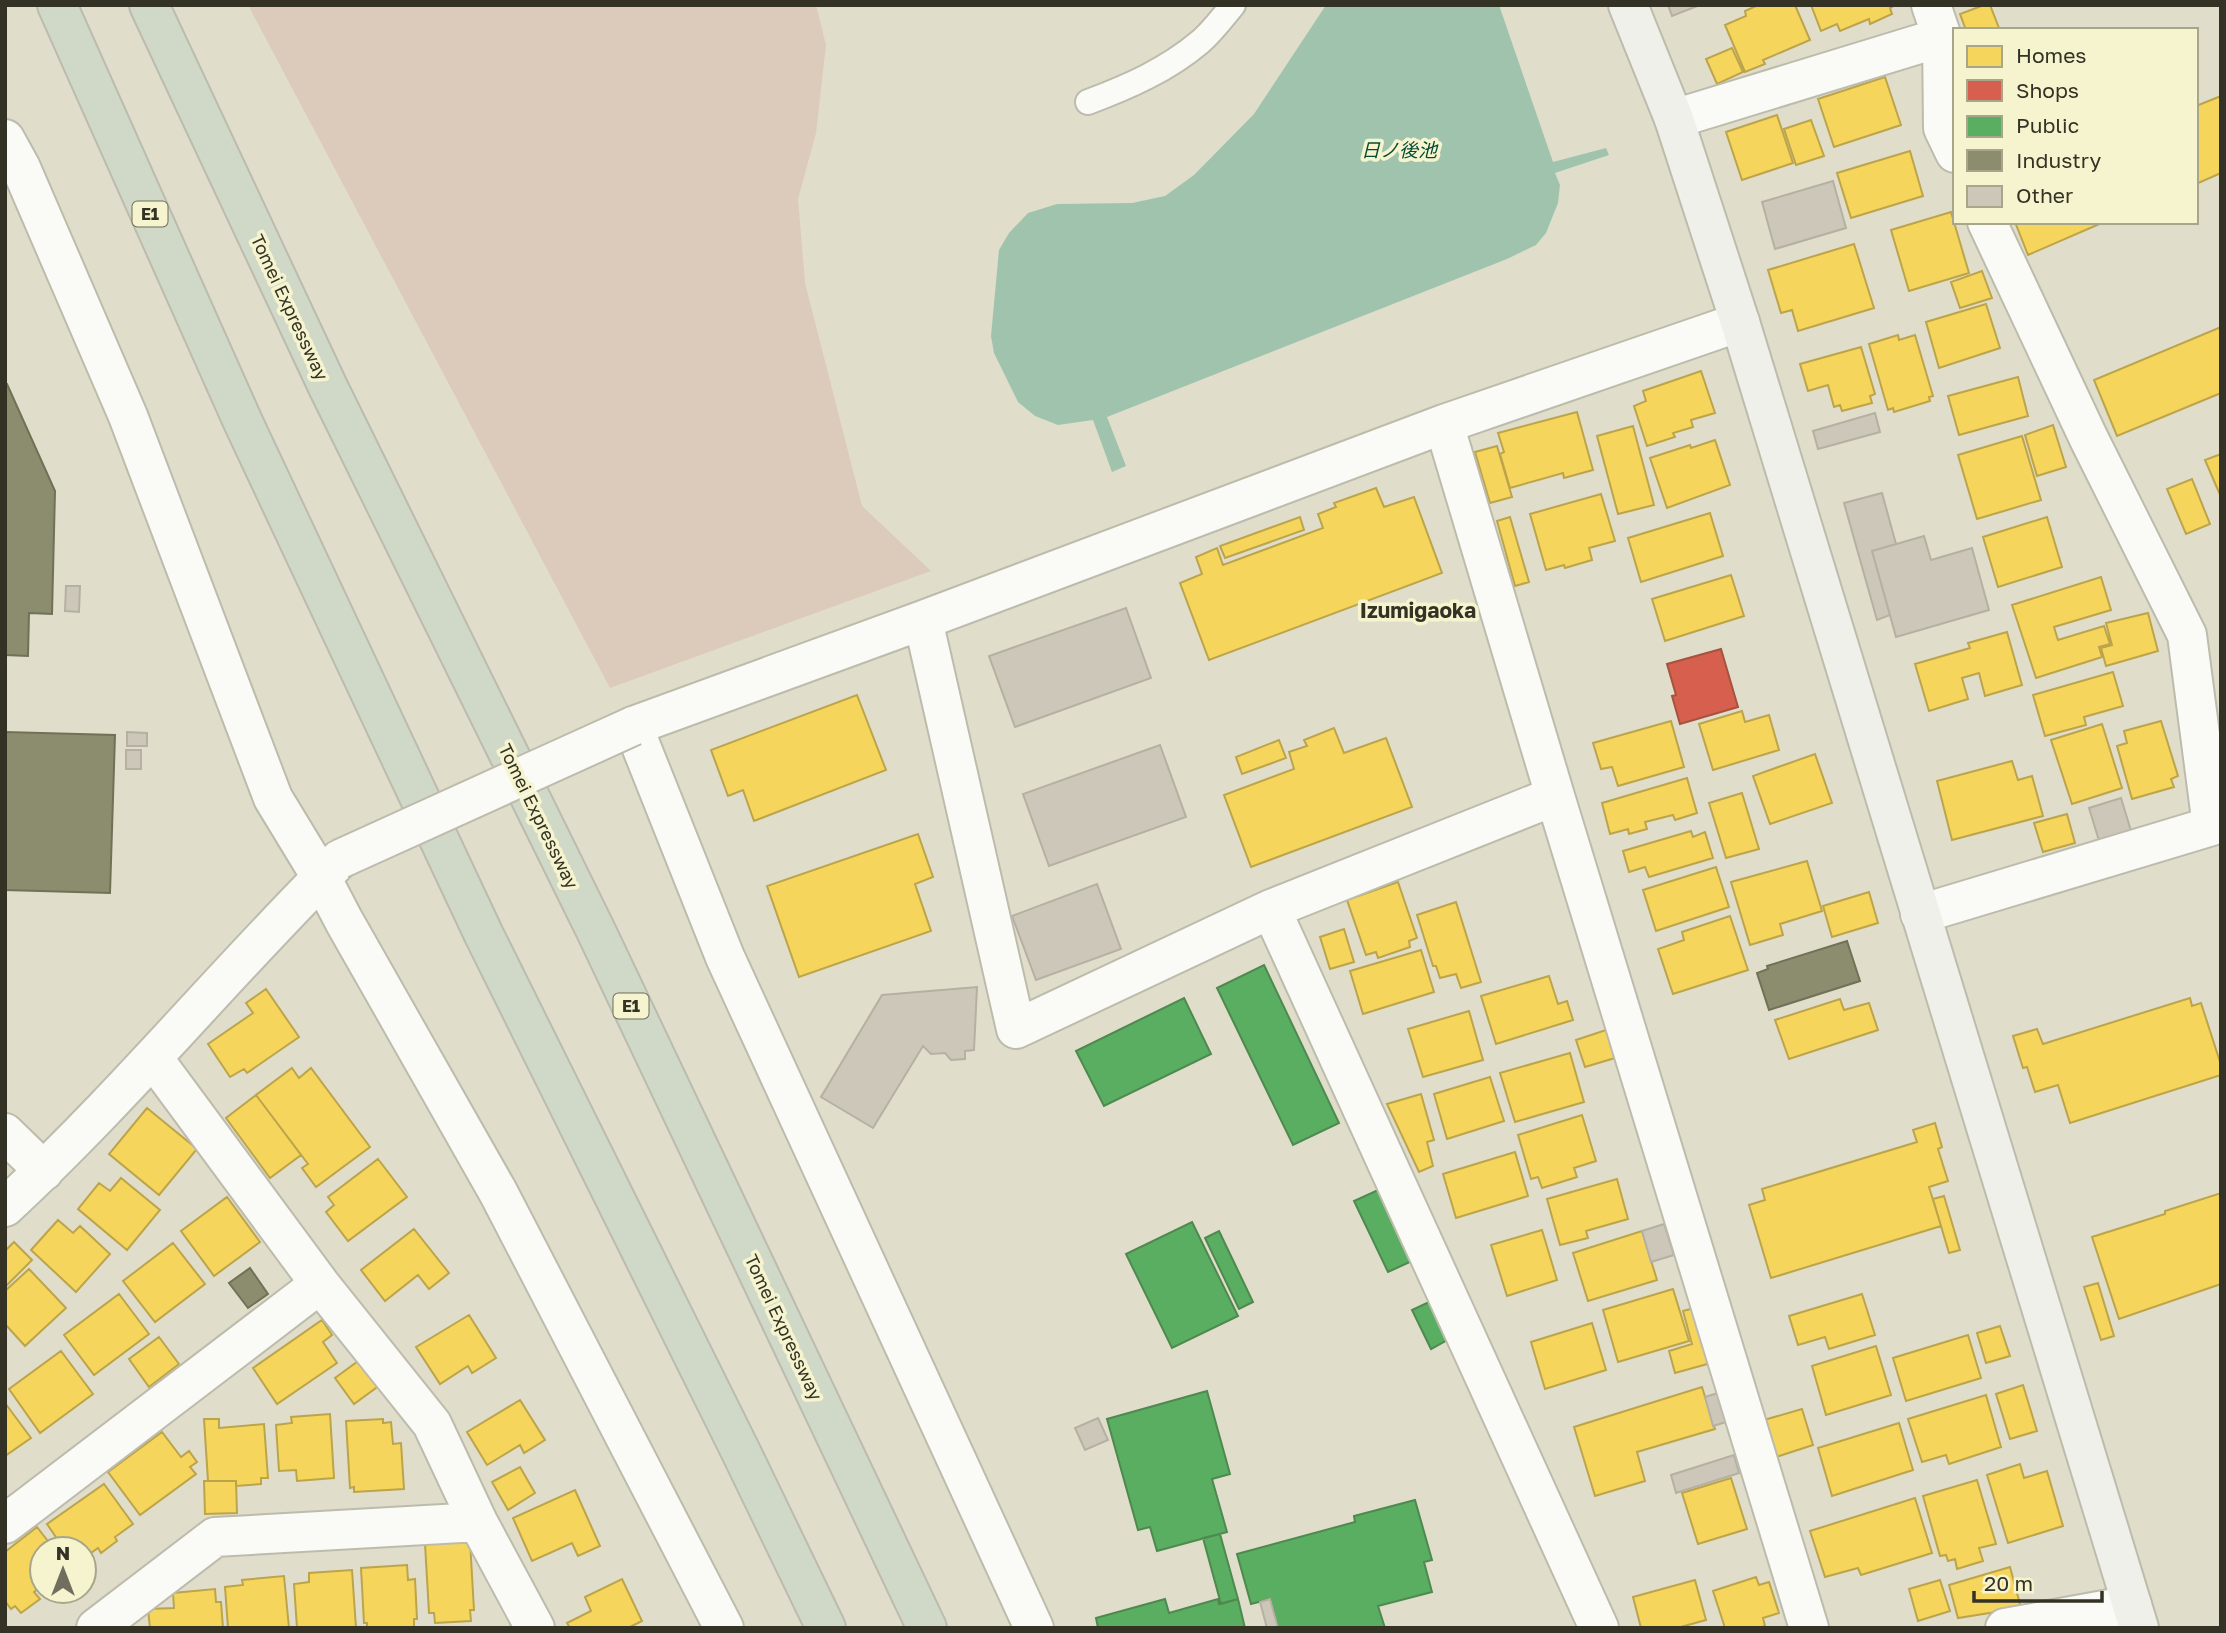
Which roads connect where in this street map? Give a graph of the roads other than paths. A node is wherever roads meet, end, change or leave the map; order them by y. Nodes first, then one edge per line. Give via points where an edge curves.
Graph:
1 (57, 5) edge
2 (149, 5) edge
3 (1233, 5) edge
4 (1628, 5) edge
5 (1937, 21) edge
6 (1088, 102) dead end
7 (1674, 119) junction
8 (5, 139) edge
9 (1953, 149) edge
10 (1988, 224) edge
11 (1740, 322) junction
12 (1444, 424) junction
13 (923, 620) junction
14 (633, 726) junction
15 (1555, 796) junction
16 (331, 868) junction
17 (1271, 909) junction
18 (1920, 914) junction
19 (153, 1058) junction
20 (5, 1133) edge
21 (44, 1171) junction
22 (5, 1207) edge
23 (320, 1284) junction
24 (478, 1522) junction
25 (5, 1524) edge
26 (2136, 1616) edge
27 (96, 1628) edge
28 (535, 1628) edge
29 (724, 1628) edge
30 (826, 1628) edge
31 (927, 1628) edge
32 (1034, 1628) edge
33 (1599, 1628) edge
34 (1809, 1628) edge
35 (2005, 1628) edge

1 - 30 highway, E1 via 243,422 484,935
2 - 31 highway, Tomei Expressway / E1 via 328,387 596,931
3 - 6 lane via 1202,41 1167,67
4 - 7 street
5 - 7 street
5 - 9 street via 1943,128
7 - 11 street
8 - 16 street via 128,416 273,798
10 - 18 street via 2187,635 2212,826
11 - 12 street
11 - 18 street
12 - 13 street
12 - 15 street
13 - 14 street
13 - 17 street via 1016,1029
14 - 16 street, bridge
14 - 32 street via 725,957
15 - 17 street
15 - 34 street
16 - 19 street
16 - 29 street via 351,933 498,1192
17 - 33 street
18 - 26 street
19 - 21 street
19 - 23 street
20 - 21 street
21 - 22 street
23 - 24 street via 432,1424
23 - 25 street
24 - 27 street via 215,1537
24 - 28 street
26 - 35 street

